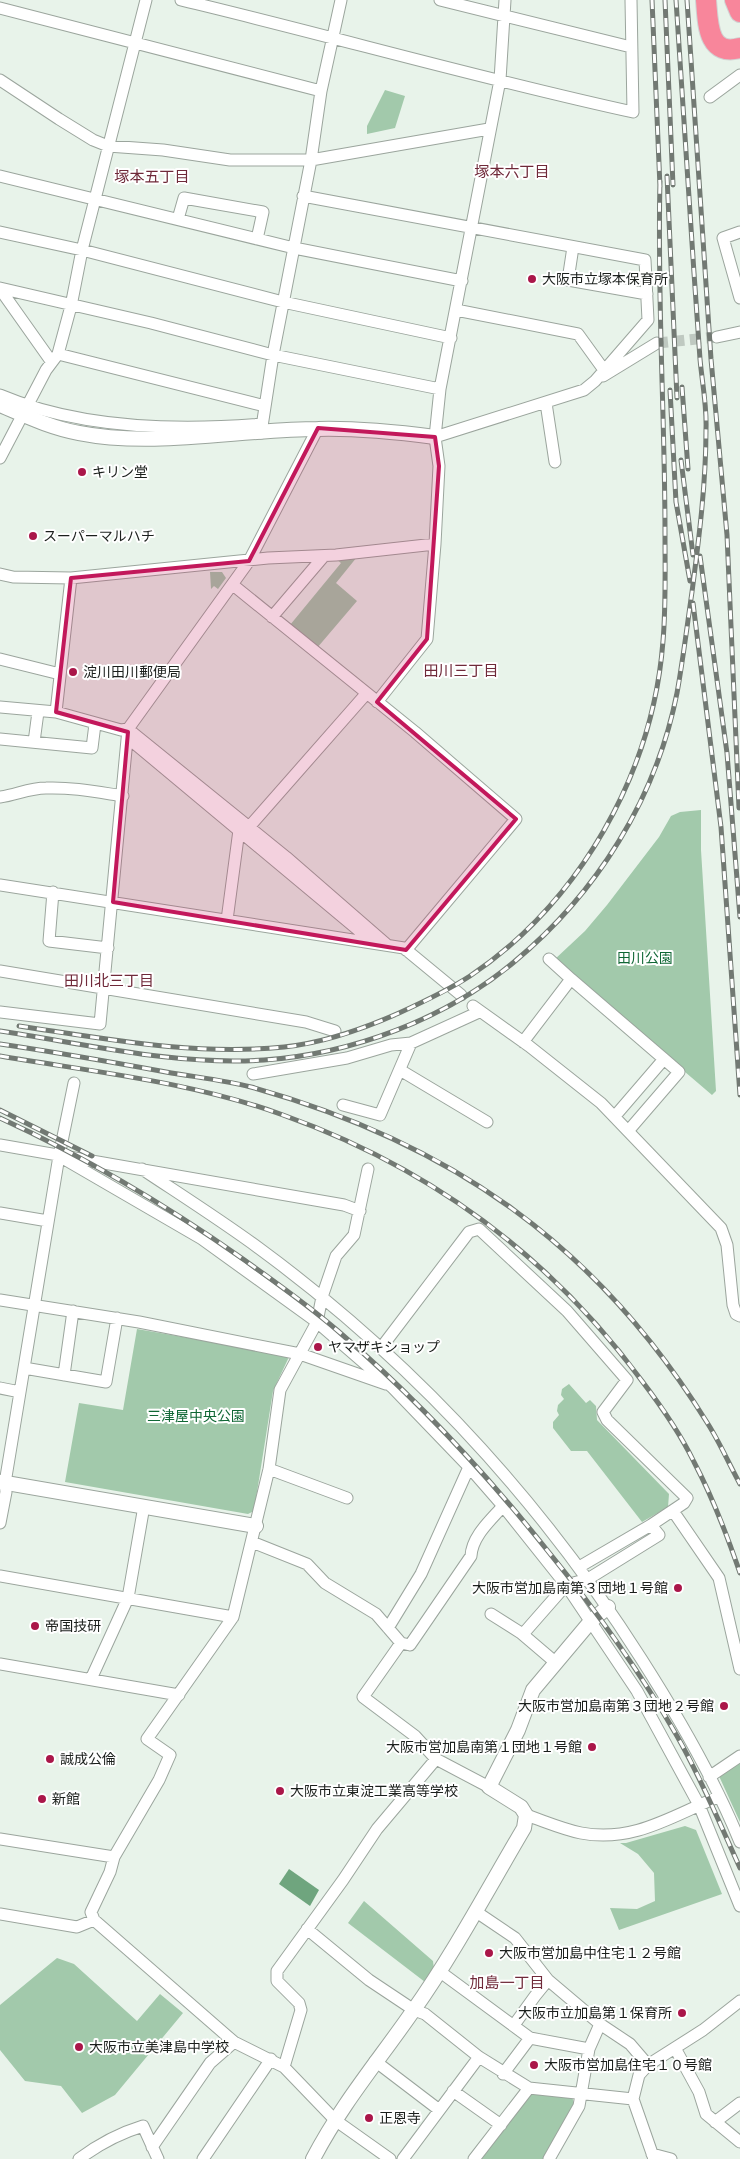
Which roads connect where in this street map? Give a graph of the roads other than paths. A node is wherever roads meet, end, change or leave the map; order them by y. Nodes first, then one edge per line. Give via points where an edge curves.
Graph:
1 (146, 0) edge
2 (180, 0) edge
3 (341, 0) edge
4 (440, 0) edge
5 (505, 0) edge
6 (631, 0) edge
7 (706, 0) edge
8 (735, 0) edge
9 (0, 8) edge
10 (740, 12) edge
11 (504, 16) junction
12 (333, 37) junction
13 (134, 44) junction
14 (632, 47) junction
15 (740, 48) edge
16 (740, 74) edge
17 (0, 80) edge
18 (500, 80) junction
19 (321, 91) junction
20 (710, 97) dead end
21 (490, 129) junction
22 (108, 146) junction
23 (311, 160) junction
24 (0, 176) edge
25 (303, 196) junction
26 (96, 199) junction
27 (178, 219) junction
28 (472, 228) junction
29 (0, 232) edge
30 (740, 232) edge
31 (257, 239) junction
32 (573, 247) junction
33 (294, 248) junction
34 (82, 250) junction
35 (737, 276) edge
36 (462, 281) junction
37 (0, 289) edge
38 (647, 294) junction
39 (740, 298) edge
40 (283, 302) junction
41 (71, 306) junction
42 (456, 310) junction
43 (740, 332) edge
44 (717, 337) tunnel mouth
45 (451, 338) junction
46 (657, 343) tunnel mouth
47 (273, 355) junction
48 (55, 358) junction
49 (604, 370) junction
50 (595, 381) junction
51 (440, 389) junction
52 (0, 395) edge
53 (546, 403) junction
54 (0, 405) edge
55 (265, 406) junction
56 (26, 411) junction
57 (262, 428) junction
58 (318, 428) junction
59 (435, 436) junction
60 (0, 458) edge
61 (555, 462) dead end
62 (436, 544) junction
63 (324, 556) junction
64 (248, 561) junction
65 (0, 574) edge
66 (71, 578) junction
67 (233, 585) junction
68 (272, 617) junction
69 (0, 659) edge
70 (60, 674) junction
71 (366, 694) junction
72 (377, 702) junction
73 (0, 707) edge
74 (38, 712) junction
75 (56, 712) junction
76 (95, 724) junction
77 (128, 733) junction
78 (0, 739) edge
79 (34, 742) junction
80 (123, 796) junction
81 (0, 797) edge
82 (244, 828) junction
83 (0, 884) edge
84 (53, 892) junction
85 (113, 902) junction
86 (227, 920) junction
87 (372, 942) junction
88 (388, 946) junction
89 (108, 948) junction
90 (406, 950) junction
91 (549, 959) dead end
92 (0, 971) edge
93 (571, 979) junction
94 (104, 988) junction
95 (461, 994) dead end
96 (0, 1012) edge
97 (334, 1030) dead end
98 (523, 1042) junction
99 (411, 1043) junction
100 (664, 1058) junction
101 (400, 1070) junction
102 (253, 1074) dead end
103 (74, 1083) dead end
104 (343, 1105) dead end
105 (615, 1116) junction
106 (487, 1122) dead end
107 (629, 1130) junction
108 (0, 1145) edge
109 (58, 1156) junction
110 (368, 1169) dead end
111 (142, 1170) junction
112 (360, 1211) junction
113 (0, 1213) edge
114 (48, 1221) junction
115 (322, 1298) junction
116 (0, 1300) edge
117 (35, 1305) junction
118 (73, 1311) junction
119 (740, 1316) edge
120 (116, 1318) junction
121 (317, 1322) junction
122 (381, 1348) junction
123 (300, 1354) junction
124 (24, 1368) junction
125 (64, 1375) junction
126 (392, 1387) junction
127 (0, 1388) edge
128 (20, 1392) junction
129 (470, 1467) junction
130 (269, 1469) junction
131 (2, 1482) edge
132 (347, 1498) dead end
133 (144, 1506) junction
134 (503, 1506) junction
135 (672, 1511) junction
136 (0, 1523) edge
137 (652, 1525) junction
138 (256, 1526) junction
139 (252, 1542) junction
140 (616, 1545) junction
141 (623, 1556) junction
142 (579, 1567) junction
143 (0, 1576) edge
144 (588, 1579) junction
145 (566, 1585) junction
146 (128, 1598) junction
147 (608, 1607) junction
148 (491, 1614) dead end
149 (233, 1617) junction
150 (591, 1621) junction
151 (388, 1628) junction
152 (522, 1634) junction
153 (401, 1643) junction
154 (555, 1662) junction
155 (0, 1664) edge
156 (740, 1669) edge
157 (92, 1679) junction
158 (179, 1695) junction
159 (740, 1756) edge
160 (436, 1759) junction
161 (709, 1776) junction
162 (489, 1788) junction
163 (718, 1797) junction
164 (699, 1805) junction
165 (526, 1815) junction
166 (0, 1838) edge
167 (740, 1842) edge
168 (114, 1857) junction
169 (740, 1906) edge
170 (475, 1911) junction
171 (0, 1914) edge
172 (94, 1920) junction
173 (307, 1930) junction
174 (439, 1971) junction
175 (548, 1980) junction
176 (740, 2001) edge
177 (414, 2010) junction
178 (600, 2024) junction
179 (514, 2025) junction
180 (530, 2038) junction
181 (234, 2042) junction
182 (675, 2048) junction
183 (590, 2049) junction
184 (479, 2057) junction
185 (271, 2059) junction
186 (375, 2061) junction
187 (648, 2065) junction
188 (284, 2066) junction
189 (503, 2074) junction
190 (529, 2088) junction
191 (453, 2091) junction
192 (582, 2093) junction
193 (633, 2099) junction
194 (740, 2103) edge
195 (438, 2109) junction
196 (334, 2120) junction
197 (715, 2122) junction
198 (501, 2125) junction
199 (740, 2142) edge
200 (152, 2147) junction
201 (653, 2156) edge
202 (79, 2159) edge
203 (158, 2159) edge
204 (203, 2159) edge
205 (313, 2159) edge
206 (390, 2159) edge
207 (403, 2159) edge
208 (474, 2159) edge
209 (549, 2159) edge
210 (671, 2159) edge

1 - 13 street
2 - 12 street
3 - 12 street
4 - 11 street
5 - 11 street
6 - 14 street
7 - 15 highway via 711,38 724,49
8 - 10 highway
9 - 13 street
11 - 14 street
11 - 18 street
12 - 18 street
12 - 19 street
13 - 19 street
13 - 22 street
14 - 18 street via 633,112
16 - 20 street
17 - 22 street via 93,140
18 - 21 street
19 - 23 street
21 - 23 street
21 - 28 street
22 - 23 street via 230,160
22 - 26 street
23 - 25 street
24 - 26 street
25 - 28 street
25 - 33 street
26 - 27 street
26 - 34 street
27 - 31 street
27 - 31 street via 184,198 264,212
28 - 32 street
28 - 36 street
29 - 34 street
30 - 35 street via 723,238
31 - 33 street
32 - 38 street via 645,260
32 - 38 street via 568,280
33 - 36 street
33 - 40 street
34 - 40 street
34 - 41 street
35 - 39 street
36 - 42 street
37 - 41 street
37 - 48 street
38 - 49 street via 648,320
40 - 45 street
40 - 47 street
41 - 47 street
41 - 48 street
42 - 45 street
42 - 49 street via 578,334
43 - 44 street
45 - 51 street
46 - 50 street
47 - 51 street
47 - 55 street
48 - 55 street
48 - 56 street
49 - 50 street
50 - 53 street via 584,390
51 - 59 street
52 - 56 street
53 - 59 street
53 - 61 street
54 - 56 street
55 - 57 street
56 - 57 street via 50,426 95,436 136,438
56 - 60 street
57 - 58 street
58 - 59 street
58 - 64 street
59 - 62 street via 439,466
62 - 63 street
62 - 72 street via 427,639
63 - 64 street
63 - 68 street
64 - 66 street
64 - 67 street
65 - 66 street
66 - 70 street
67 - 68 street
67 - 77 street
68 - 71 street
69 - 70 street
70 - 75 street
71 - 72 street
71 - 82 street
72 - 90 street via 516,819
73 - 74 street
74 - 75 street
74 - 79 street
75 - 76 street
76 - 77 street
76 - 79 street via 92,748
77 - 80 street
77 - 82 street via 158,765
78 - 79 street
80 - 81 street via 45,788
80 - 85 street
82 - 86 street
82 - 87 street
82 - 88 street
83 - 84 street
84 - 85 street
84 - 89 street via 49,940
85 - 86 street
85 - 89 street
86 - 87 street
87 - 88 street
88 - 90 street
89 - 94 street
90 - 95 street
91 - 93 street
92 - 94 street
93 - 98 street
93 - 100 street
94 - 96 street via 100,1024
94 - 97 street via 306,1022
98 - 99 street via 476,1009
98 - 105 street
99 - 101 street
99 - 102 street
100 - 105 street
100 - 107 street via 679,1072
101 - 104 street via 380,1114
101 - 106 street
103 - 109 street
105 - 107 street
107 - 119 street via 721,1228 733,1305
108 - 109 street
109 - 111 street
109 - 114 street
109 - 121 street via 202,1240
110 - 112 street
111 - 112 street via 344,1205
111 - 115 street via 259,1248
112 - 115 street via 354,1235 336,1256
113 - 114 street
114 - 117 street
115 - 121 street
115 - 122 street
116 - 117 street
117 - 118 street
117 - 124 street
118 - 120 street
118 - 125 street
120 - 123 street
120 - 125 street via 106,1382
121 - 123 street
121 - 126 street
122 - 135 street via 469,1232 479,1229 567,1311 627,1380 603,1412 607,1420 687,1498
122 - 142 street via 480,1447
123 - 126 street
123 - 130 street via 280,1390
124 - 125 street
124 - 128 street
126 - 129 street
127 - 128 street
128 - 131 street
129 - 134 street
129 - 151 street via 421,1574
130 - 132 street
130 - 138 street
131 - 133 street
131 - 136 street via 6,1492
133 - 138 street
133 - 146 street
134 - 145 street
134 - 153 street via 475,1540 471,1556 410,1645
135 - 137 street
135 - 156 street via 720,1578
137 - 140 street
137 - 141 street via 658,1535
138 - 139 street
139 - 149 street
139 - 151 street via 306,1564 325,1583 376,1614
140 - 141 street
140 - 142 street
141 - 144 street
142 - 144 street
143 - 146 street
144 - 145 street
144 - 147 street
145 - 150 street
145 - 152 street
146 - 149 street
146 - 157 street
147 - 150 street
147 - 161 street via 679,1719
148 - 152 street
149 - 158 street
150 - 154 street
150 - 164 street via 637,1691
151 - 153 street
152 - 154 street
153 - 160 street via 363,1697 415,1736
154 - 162 street via 533,1690 518,1730
155 - 157 street
157 - 158 street
158 - 168 street via 147,1739 170,1755
159 - 161 street
160 - 162 street
160 - 173 street via 377,1829
161 - 163 street
162 - 165 street via 521,1807
163 - 164 street
163 - 167 street
164 - 165 street via 655,1826 618,1835 581,1833
164 - 169 street
165 - 170 street via 524,1828
166 - 168 street
168 - 172 street via 91,1912
170 - 174 street
170 - 175 street via 515,1938
171 - 172 street via 77,1927
172 - 181 street
173 - 177 street via 368,1980
173 - 188 street via 277,1971 277,1981 299,2003 301,2010
174 - 177 street
174 - 179 street
175 - 178 street
175 - 179 street
176 - 182 street
177 - 184 street via 425,2014
177 - 186 street
178 - 183 street
178 - 187 street via 630,2044
179 - 180 street
180 - 183 street
180 - 189 street
181 - 185 street
181 - 200 street via 210,2063
182 - 187 street
182 - 197 street via 699,2092 706,2114
183 - 192 street
184 - 189 street
184 - 191 street
185 - 188 street
185 - 204 street
186 - 195 street
186 - 196 street
187 - 193 street via 639,2075
188 - 196 street
189 - 190 street
190 - 192 street
190 - 198 street
191 - 195 street
191 - 198 street
192 - 193 street
192 - 209 street via 572,2120
193 - 201 street
194 - 197 street
195 - 207 street
196 - 205 street
196 - 206 street
197 - 199 street
198 - 208 street
200 - 202 street via 143,2126 123,2132
200 - 203 street
201 - 210 street

